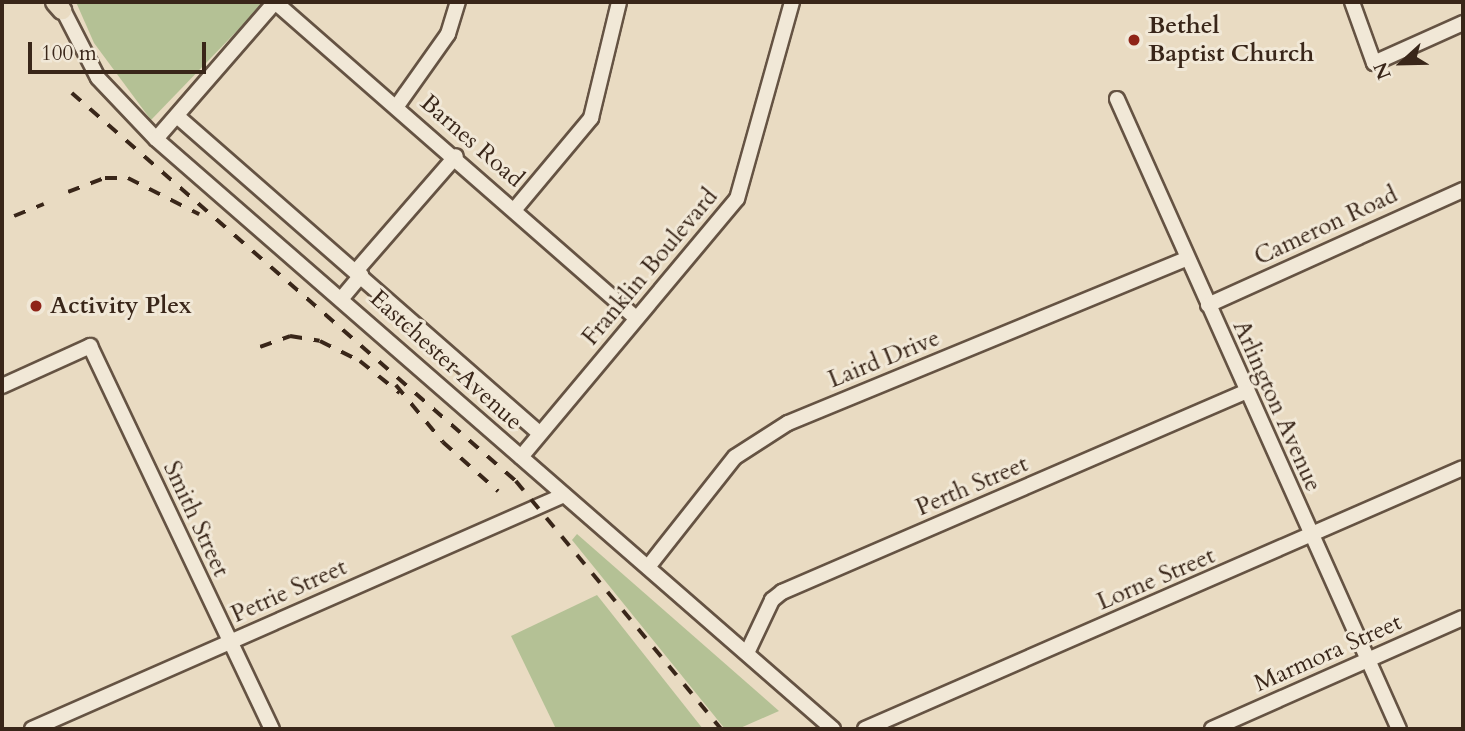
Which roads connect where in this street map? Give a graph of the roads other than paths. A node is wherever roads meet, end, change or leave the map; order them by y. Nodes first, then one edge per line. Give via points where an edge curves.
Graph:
1 (275, 2) edge
2 (458, 2) edge
3 (619, 2) edge
4 (792, 2) edge
5 (1352, 2) edge
6 (59, 4) edge
7 (1463, 23) edge
8 (1117, 99) dead end
9 (397, 106) junction
10 (177, 116) junction
11 (156, 139) junction
12 (456, 156) junction
13 (1463, 190) edge
14 (515, 209) junction
15 (1186, 259) junction
16 (358, 273) junction
17 (342, 298) junction
18 (1208, 305) junction
19 (636, 318) junction
20 (2, 386) edge
21 (1245, 392) junction
22 (539, 433) junction
23 (521, 457) junction
24 (1463, 468) edge
25 (564, 495) junction
26 (1311, 538) junction
27 (648, 567) junction
28 (1463, 618) edge
29 (229, 643) junction
30 (747, 653) junction
31 (1368, 660) junction
32 (32, 729) edge
33 (272, 729) edge
34 (833, 729) edge
35 (865, 729) edge
36 (1212, 729) edge
37 (1399, 729) edge

1 - 9 street, Barnes Road
1 - 10 street
2 - 9 street via 449,34
3 - 14 street via 592,118
4 - 19 street, Franklin Boulevard via 737,199
5 - 7 street via 1374,63
6 - 11 street, Eastchester Avenue via 98,78
8 - 15 street, Arlington Avenue
9 - 12 street, Barnes Road
10 - 11 street
10 - 16 street, Eastchester Avenue
11 - 17 street, Eastchester Avenue
12 - 14 street, Barnes Road
12 - 16 street
13 - 18 street, Cameron Road
14 - 19 street, Barnes Road
15 - 18 street, Arlington Avenue
15 - 27 street, Laird Drive via 788,423 735,457
16 - 17 street
16 - 22 street, Eastchester Avenue
17 - 23 street, Eastchester Avenue
18 - 21 street, Arlington Avenue
19 - 22 street, Franklin Boulevard
20 - 29 street, Smith Street via 90,346
21 - 26 street, Arlington Avenue
21 - 30 street, Perth Street via 782,592 772,600
22 - 23 street, Franklin Boulevard
23 - 25 street, Eastchester Avenue
24 - 26 street, Lorne Street
25 - 27 street, Eastchester Avenue
25 - 29 street, Petrie Street
26 - 31 street, Arlington Avenue
26 - 35 street, Lorne Street
27 - 30 street, Eastchester Avenue
28 - 31 street, Marmora Street
29 - 32 street, Petrie Street
29 - 33 street, Smith Street
30 - 34 street, Eastchester Avenue
31 - 36 street, Marmora Street
31 - 37 street, Arlington Avenue

